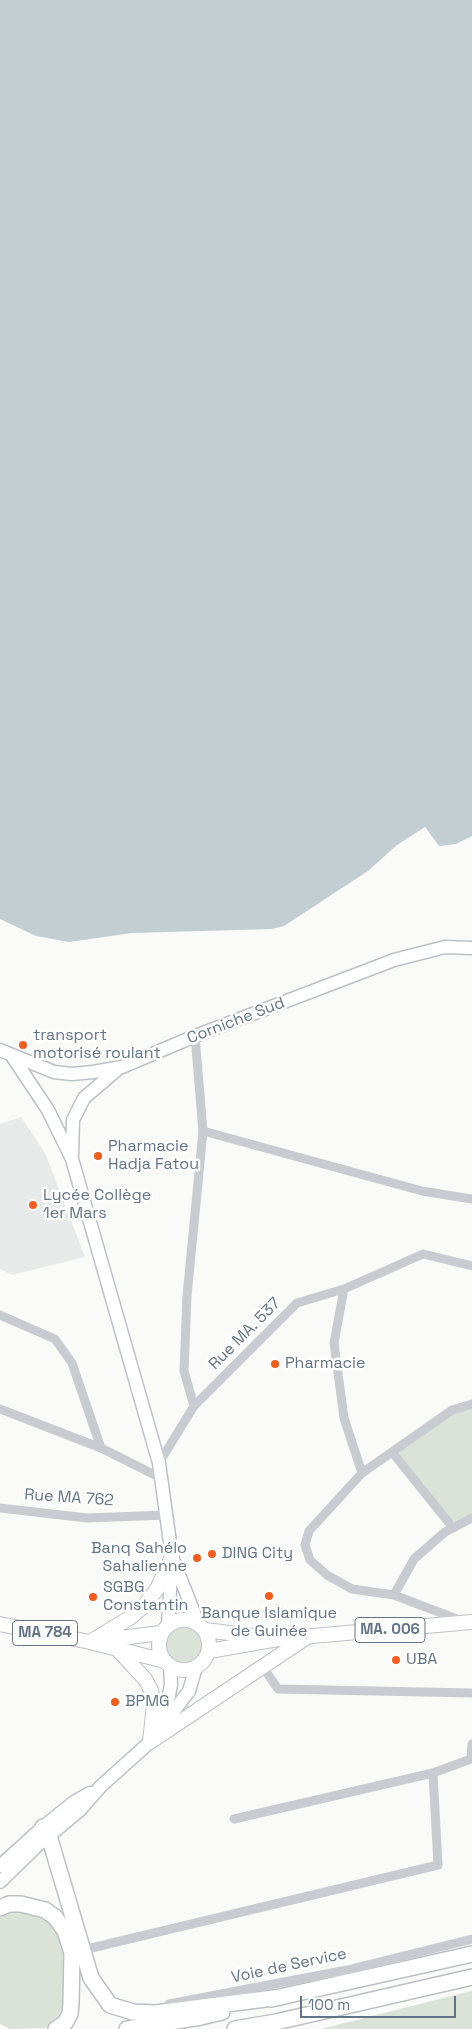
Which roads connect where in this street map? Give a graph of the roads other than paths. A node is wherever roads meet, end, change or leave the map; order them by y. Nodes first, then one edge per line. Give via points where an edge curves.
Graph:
1 (472, 948) edge
2 (195, 1036) junction
3 (0, 1050) edge
4 (12, 1056) junction
5 (122, 1066) junction
6 (203, 1131) junction
7 (72, 1159) junction
8 (472, 1200) edge
9 (472, 1266) edge
10 (344, 1289) junction
11 (0, 1316) edge
12 (472, 1404) edge
13 (194, 1406) junction
14 (0, 1409) edge
15 (101, 1448) junction
16 (392, 1452) junction
17 (158, 1463) junction
18 (362, 1473) junction
19 (161, 1478) junction
20 (0, 1508) edge
21 (167, 1515) junction
22 (472, 1518) edge
23 (453, 1528) junction
24 (172, 1557) junction
25 (394, 1595) junction
26 (469, 1622) edge
27 (0, 1624) edge
28 (202, 1627) junction
29 (164, 1629) junction
30 (307, 1637) junction
31 (278, 1639) junction
32 (90, 1642) junction
33 (119, 1651) junction
34 (209, 1651) junction
35 (168, 1664) junction
36 (196, 1667) junction
37 (263, 1667) junction
38 (472, 1696) edge
39 (163, 1726) junction
40 (150, 1742) junction
41 (472, 1744) edge
42 (433, 1773) junction
43 (234, 1820) dead end
44 (46, 1831) junction
45 (0, 1866) edge
46 (0, 1882) edge
47 (0, 1908) edge
48 (472, 1939) edge
49 (83, 1950) junction
50 (472, 1954) edge
51 (472, 1977) edge
52 (281, 1997) junction
53 (110, 2005) junction
54 (276, 2022) junction
55 (56, 2029) edge
56 (127, 2029) edge
57 (235, 2029) edge
58 (257, 2029) edge

1 - 2 main road, Corniche Sud via 445,947 394,960
2 - 5 main road, Corniche Sud
2 - 6 street
3 - 4 main road, Corniche Sud
4 - 5 main road, Corniche Sud via 54,1072 72,1074
4 - 7 main road via 48,1110
5 - 7 main road via 84,1098 73,1120
6 - 8 street via 422,1191
6 - 13 street via 189,1268 184,1371
7 - 17 main road
9 - 10 street, Rue MA. 537 via 423,1254
10 - 13 street, Rue MA. 537 via 296,1303
10 - 18 street via 334,1343 344,1418
11 - 15 street via 55,1339 72,1363
12 - 16 street via 452,1410
13 - 17 street, Rue MA. 537
14 - 15 street
15 - 19 street
16 - 18 street
16 - 23 street
17 - 19 main road
18 - 25 street via 309,1531 305,1545 310,1560 352,1589
19 - 21 main road
20 - 21 street, Rue MA 762 via 87,1518
21 - 24 main road
22 - 23 street
23 - 25 street via 414,1559
24 - 28 main road
24 - 29 main road
24 - 32 main road via 146,1605
25 - 26 street
26 - 30 main road, MA. 006
27 - 32 main road, MA 784
28 - 29 main road via 182,1619
28 - 31 main road
28 - 34 main road via 209,1637
29 - 32 main road
29 - 35 main road via 159,1648
30 - 31 main road
30 - 37 main road
31 - 34 main road
32 - 33 main road
33 - 35 main road
33 - 40 main road via 151,1690 154,1705
34 - 36 main road
35 - 36 main road via 179,1670
35 - 39 main road via 171,1685
36 - 39 main road via 189,1691
37 - 38 street via 278,1689
37 - 40 main road
39 - 40 main road
40 - 44 main road via 101,1786 79,1812
41 - 42 street via 471,1759
42 - 43 street
42 - 49 street via 438,1865
44 - 45 main road
44 - 46 main road
44 - 49 highway
47 - 55 highway via 21,1904 44,1910 55,1917 65,1931 72,1952 71,2004 65,2023
48 - 53 street, Voie de Service via 237,1993 152,2007
49 - 53 highway via 91,1978
50 - 52 highway
51 - 54 highway
52 - 53 highway via 156,2013 132,2012
52 - 56 highway via 202,2017
54 - 57 highway
54 - 58 highway

